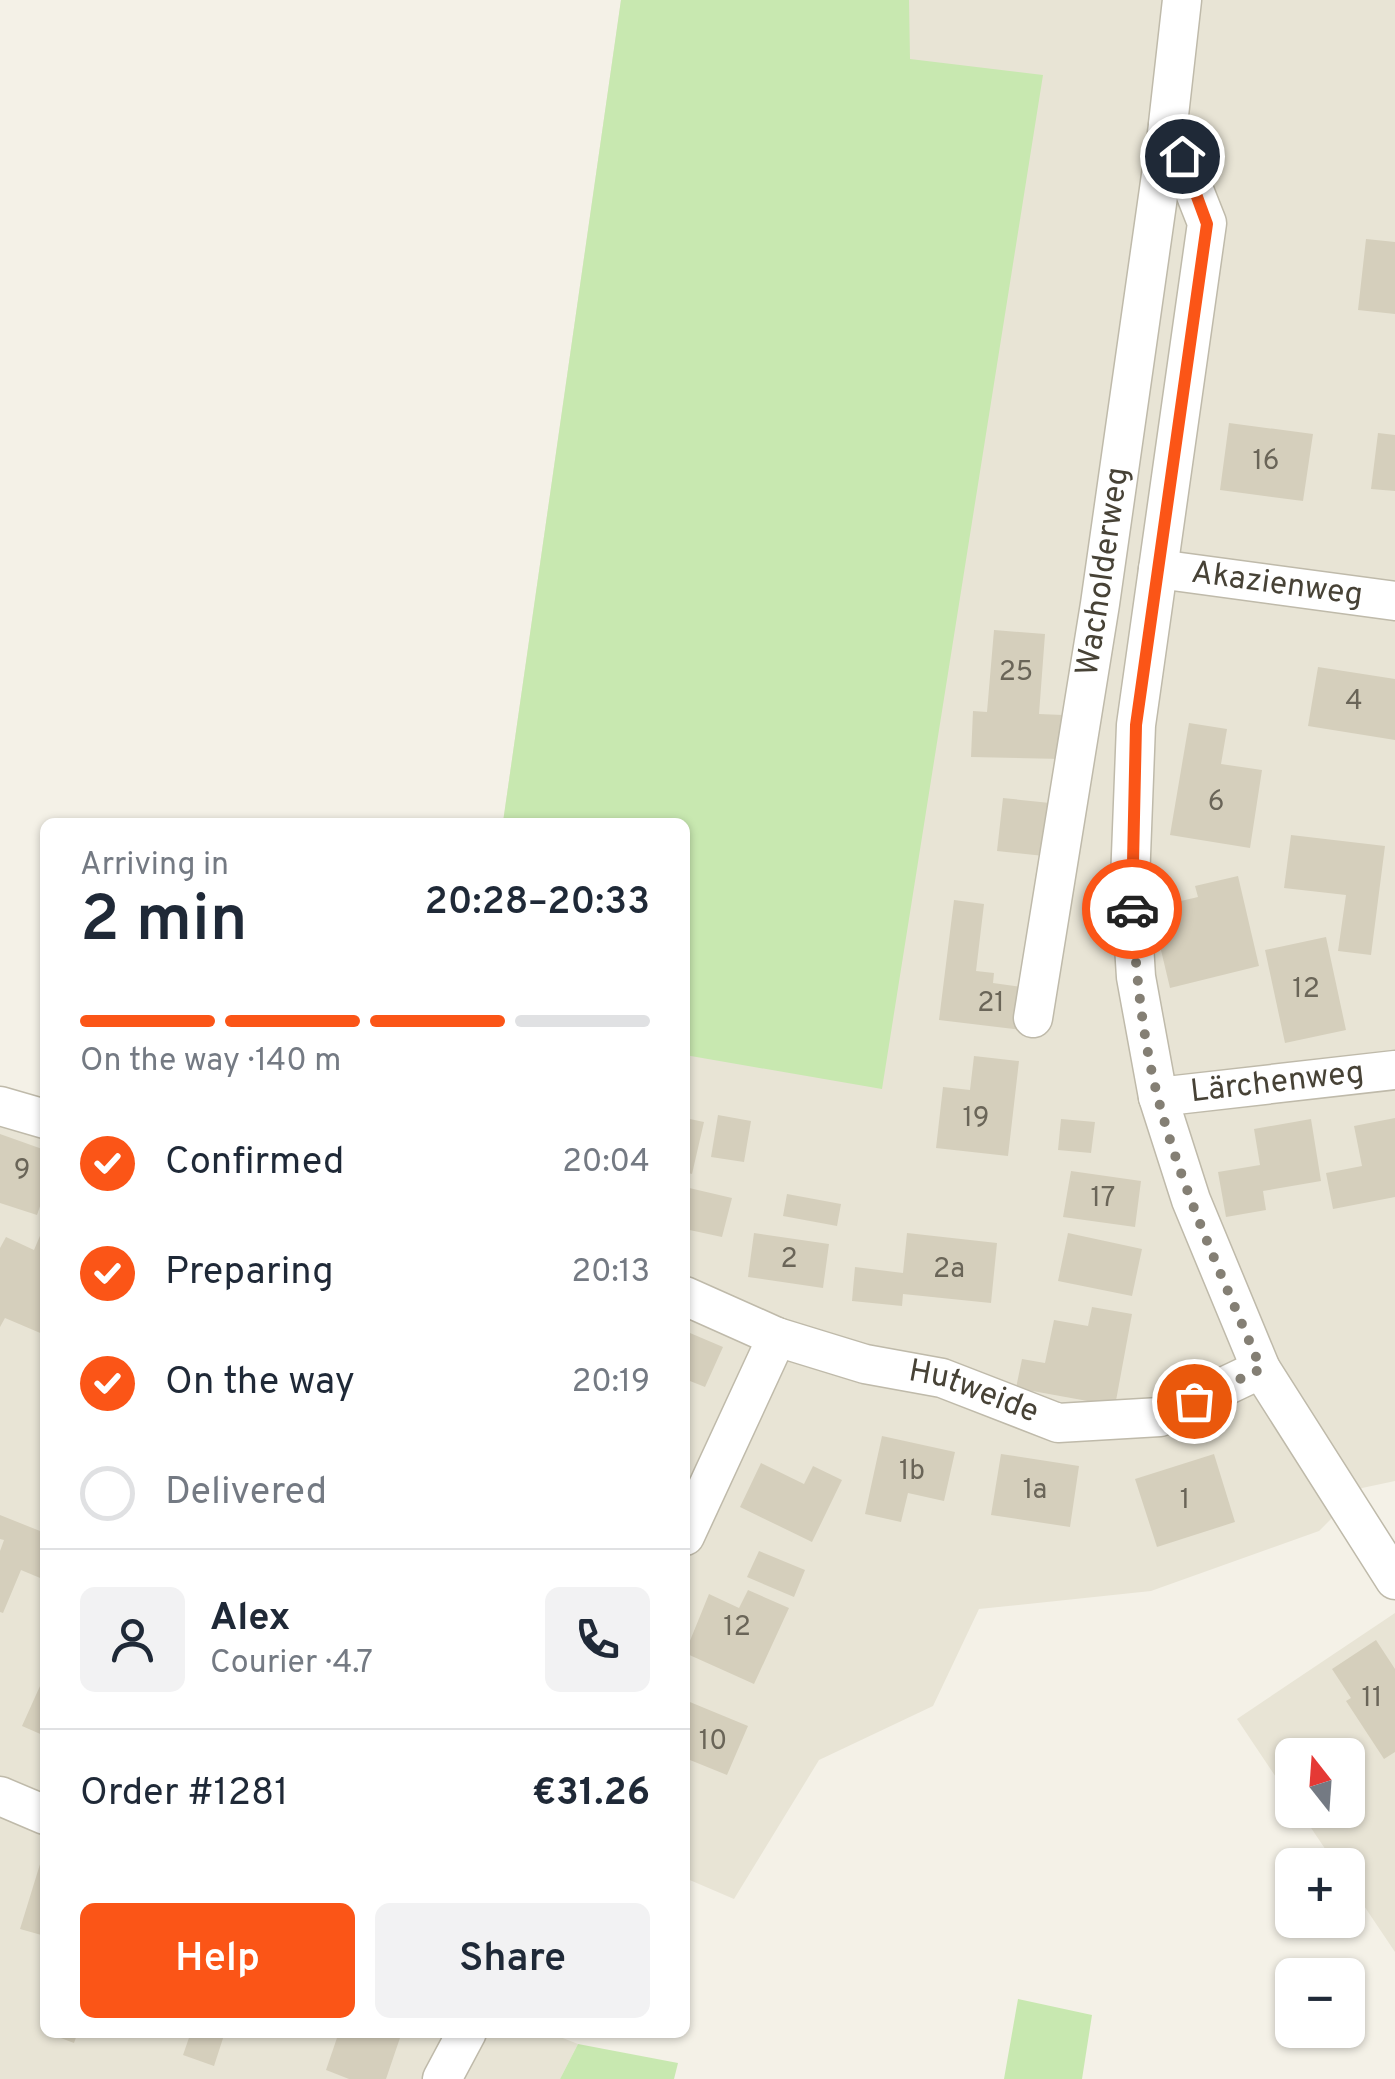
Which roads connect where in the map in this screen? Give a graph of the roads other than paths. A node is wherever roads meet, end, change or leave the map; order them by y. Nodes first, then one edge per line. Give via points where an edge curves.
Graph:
1 (1182, 0) edge
2 (1168, 124) junction
3 (1158, 569) junction
4 (1395, 601) edge
5 (1033, 1018) dead end
6 (1395, 1070) edge
7 (1158, 1097) junction
8 (0, 1106) edge
9 (40, 1118) edge
10 (690, 1298) edge
11 (777, 1338) junction
12 (1261, 1369) junction
13 (690, 1525) edge
14 (1395, 1580) edge
15 (0, 1796) edge
16 (40, 1813) edge
17 (464, 2038) edge
18 (442, 2079) edge

1 - 2 street, Wacholderweg
2 - 3 street, Wacholderweg via 1207,224
2 - 5 street, Wacholderweg
3 - 4 street, Akazienweg
3 - 7 street, Wacholderweg via 1136,725 1130,881 1136,976
6 - 7 street, Lärchenweg
7 - 12 street, Wacholderweg
8 - 9 street
10 - 11 street, Hutweide
11 - 12 street, Hutweide via 942,1378 1058,1423 1160,1417
11 - 13 street
12 - 14 street, Wacholderweg
15 - 16 street
17 - 18 street

